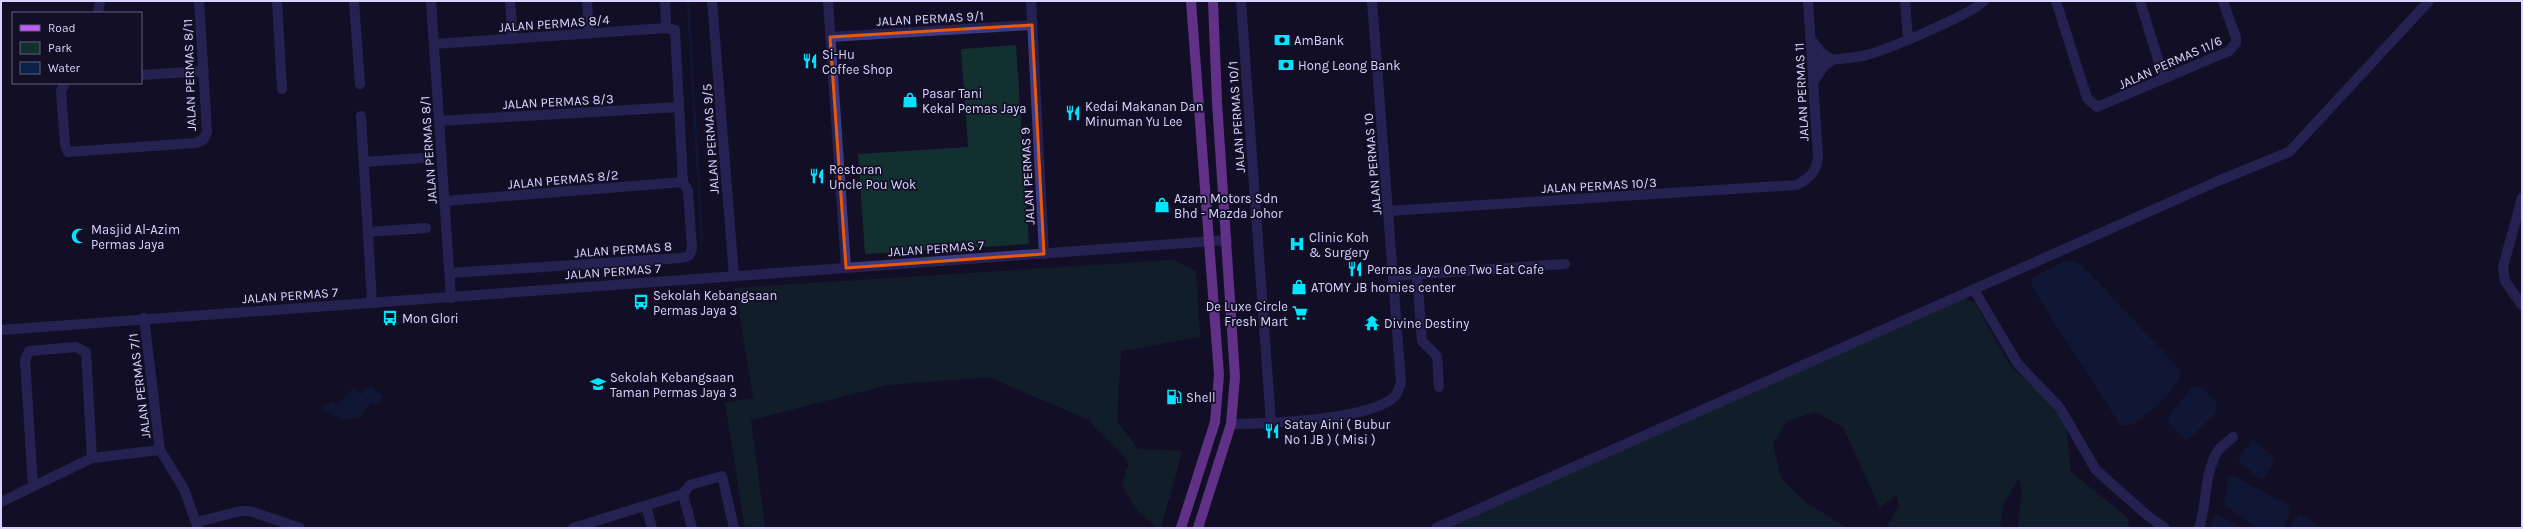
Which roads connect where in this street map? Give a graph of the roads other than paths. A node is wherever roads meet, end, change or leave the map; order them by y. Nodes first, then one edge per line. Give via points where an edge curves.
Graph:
1 (100, 1) edge
2 (199, 1) edge
3 (277, 1) edge
4 (354, 1) edge
5 (431, 1) edge
6 (510, 1) edge
7 (587, 1) edge
8 (664, 1) edge
9 (712, 1) edge
10 (828, 1) edge
11 (1031, 1) edge
12 (1191, 1) edge
13 (1213, 1) edge
14 (1241, 1) edge
15 (1372, 1) edge
16 (1808, 1) edge
17 (1905, 1) edge
18 (1984, 1) edge
19 (2056, 1) edge
20 (2140, 1) edge
21 (2223, 1) edge
22 (2430, 1) edge
23 (98, 12) edge
24 (1032, 24) junction
25 (670, 29) junction
26 (589, 34) junction
27 (830, 37) junction
28 (1908, 38) junction
29 (513, 39) junction
30 (1811, 40) junction
31 (434, 44) junction
32 (1832, 60) junction
33 (1813, 61) junction
34 (204, 72) junction
35 (142, 75) edge
36 (2164, 78) junction
37 (1814, 82) junction
38 (64, 84) edge
39 (360, 84) dead end
40 (282, 89) dead end
41 (1217, 102) junction
42 (1199, 105) junction
43 (678, 106) junction
44 (361, 116) dead end
45 (439, 121) junction
46 (422, 158) dead end
47 (364, 162) junction
48 (1809, 178) joint
49 (683, 182) junction
50 (2522, 198) edge
51 (445, 201) junction
52 (1388, 211) junction
53 (426, 228) dead end
54 (368, 232) junction
55 (1227, 240) junction
56 (1210, 242) junction
57 (1044, 254) junction
58 (1565, 264) dead end
59 (846, 268) junction
60 (450, 273) junction
61 (1417, 275) junction
62 (734, 276) junction
63 (1393, 276) junction
64 (1974, 290) junction
65 (451, 298) junction
66 (372, 302) junction
67 (2522, 305) edge
68 (144, 318) junction
69 (1, 330) edge
70 (1439, 387) dead end
71 (1231, 424) junction
72 (1271, 424) junction
73 (2233, 437) dead end
74 (160, 450) junction
75 (92, 458) junction
76 (33, 486) junction
77 (683, 494) junction
78 (1, 502) edge
79 (646, 506) junction
80 (602, 524) edge
81 (197, 525) edge
82 (280, 525) edge
83 (300, 528) edge
84 (574, 528) edge
85 (652, 528) edge
86 (692, 528) edge
87 (734, 528) edge
88 (1181, 528) edge
89 (1198, 528) edge
90 (1436, 528) edge
91 (2165, 528) edge
92 (2199, 528) edge

1 - 23 street
2 - 34 street, JALAN PERMAS 8/11
3 - 40 street
4 - 39 street
5 - 31 street, JALAN PERMAS 8/1
6 - 29 street
7 - 26 street
8 - 25 street, JALAN PERMAS 8
9 - 62 street, JALAN PERMAS 9/5
10 - 27 street
11 - 24 street, JALAN PERMAS 9
12 - 42 main road
13 - 41 main road
14 - 72 street, JALAN PERMAS 10/1
15 - 52 street, JALAN PERMAS 10
16 - 30 street, JALAN PERMAS 11
17 - 28 street
18 - 28 street via 1977,7
19 - 36 street, JALAN PERMAS 11/6 via 2087,98 2093,105 2102,107
20 - 36 street
21 - 36 street, JALAN PERMAS 11/6 via 2236,32 2236,43 2233,47 2229,51
22 - 64 street via 2289,152 2210,184
24 - 27 street, JALAN PERMAS 9/1
24 - 57 street, JALAN PERMAS 9
25 - 26 street, JALAN PERMAS 8/4
25 - 43 street, JALAN PERMAS 8
26 - 29 street, JALAN PERMAS 8/4
27 - 59 street
28 - 32 street via 1863,56
29 - 31 street, JALAN PERMAS 8/4
30 - 32 street
30 - 33 street, JALAN PERMAS 11
31 - 45 street, JALAN PERMAS 8/1
32 - 33 street
32 - 37 street via 1824,66
33 - 37 street, JALAN PERMAS 11
34 - 35 street
34 - 38 street, JALAN PERMAS 8/11 via 207,132 203,140 195,143 68,152 65,145 61,90
37 - 48 street, JALAN PERMAS 11 via 1818,157 1816,171
41 - 42 main road via 1210,109
41 - 55 main road
42 - 56 main road
43 - 45 street, JALAN PERMAS 8/3
43 - 49 street, JALAN PERMAS 8
44 - 47 street
45 - 51 street, JALAN PERMAS 8/1
46 - 47 street
47 - 54 street
48 - 52 street, JALAN PERMAS 10/3 via 1787,187
49 - 51 street, JALAN PERMAS 8/2
49 - 60 street, JALAN PERMAS 8 via 688,191 692,249 689,256
50 - 67 street via 2503,267 2505,281
51 - 60 street, JALAN PERMAS 8/1
52 - 63 street, JALAN PERMAS 10
53 - 54 street
54 - 66 street
55 - 56 street, JALAN PERMAS 7
55 - 71 main road via 1235,377
56 - 57 street, JALAN PERMAS 7
56 - 88 main road via 1219,376 1215,422
57 - 59 street, JALAN PERMAS 7
58 - 61 street
59 - 62 street, JALAN PERMAS 7
60 - 65 street, JALAN PERMAS 8/1
61 - 63 street
61 - 70 street via 1422,341 1437,356
62 - 65 street, JALAN PERMAS 7
63 - 72 street, JALAN PERMAS 10 via 1401,382 1394,396 1381,405 1337,416
64 - 90 street
64 - 91 street via 2018,364 2060,408 2096,470
65 - 66 street, JALAN PERMAS 7
66 - 68 street, JALAN PERMAS 7
68 - 69 street, JALAN PERMAS 7
68 - 74 street, JALAN PERMAS 7/1
71 - 72 street, JALAN PERMAS 10
71 - 89 main road
73 - 92 street via 2218,451 2211,467 2204,513
74 - 75 street, JALAN PERMAS 7/1
74 - 81 street, JALAN PERMAS 7/1 via 184,490
75 - 76 street, JALAN PERMAS 7/1
75 - 76 street via 87,359 84,350 76,347 35,350 26,355
76 - 78 street, JALAN PERMAS 7/1
77 - 79 street
77 - 86 street
77 - 87 street via 690,485 722,476
79 - 80 street
79 - 85 street
80 - 84 street
81 - 82 street via 241,511 259,513
82 - 83 street

